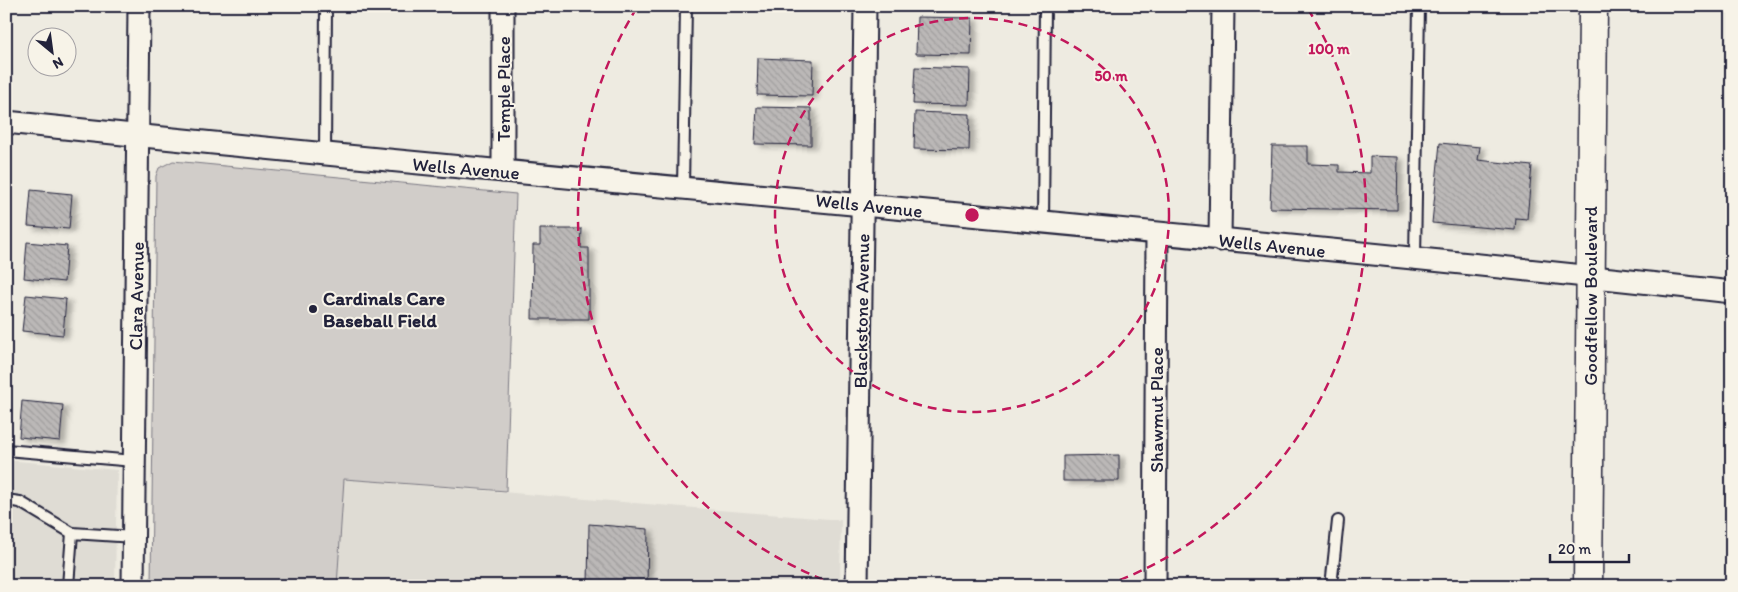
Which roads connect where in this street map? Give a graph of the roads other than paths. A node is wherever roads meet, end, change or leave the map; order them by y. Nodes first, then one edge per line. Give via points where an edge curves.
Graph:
1 (139, 6) edge
2 (326, 6) edge
3 (503, 6) edge
4 (686, 6) edge
5 (865, 6) edge
6 (1045, 6) edge
7 (1223, 6) edge
8 (1419, 6) edge
9 (1593, 6) edge
10 (6, 122) edge
11 (138, 136) junction
12 (324, 154) junction
13 (502, 171) junction
14 (683, 187) junction
15 (863, 204) junction
16 (1043, 222) junction
17 (1157, 234) junction
18 (1220, 240) junction
19 (1415, 259) junction
20 (1590, 277) junction
21 (1732, 292) edge
22 (6, 450) edge
23 (134, 461) junction
24 (6, 500) edge
25 (1338, 521) dead end
26 (72, 533) junction
27 (134, 537) junction
28 (68, 586) edge
29 (133, 586) edge
30 (858, 586) edge
31 (1155, 586) edge
32 (1331, 586) edge
33 (1588, 586) edge

1 - 11 street, Clara Avenue
2 - 12 lane
3 - 13 street, Temple Place
4 - 14 lane
5 - 15 street, Blackstone Avenue
6 - 16 lane
7 - 18 street
8 - 19 lane
9 - 20 main road, Goodfellow Boulevard
10 - 11 street, Wells Avenue
11 - 12 street, Wells Avenue
11 - 23 street, Clara Avenue
12 - 13 street, Wells Avenue
13 - 14 street, Wells Avenue
14 - 15 street, Wells Avenue
15 - 16 street, Wells Avenue
15 - 30 street, Blackstone Avenue
16 - 17 street, Wells Avenue
17 - 18 street, Wells Avenue
17 - 31 street, Shawmut Place
18 - 19 street, Wells Avenue
19 - 20 street, Wells Avenue
20 - 21 street, Wells Avenue
20 - 33 main road, Goodfellow Boulevard
22 - 23 lane
23 - 27 street, Clara Avenue
24 - 26 lane via 20,502
25 - 32 lane
26 - 27 lane
26 - 28 lane
27 - 29 street, Clara Avenue

